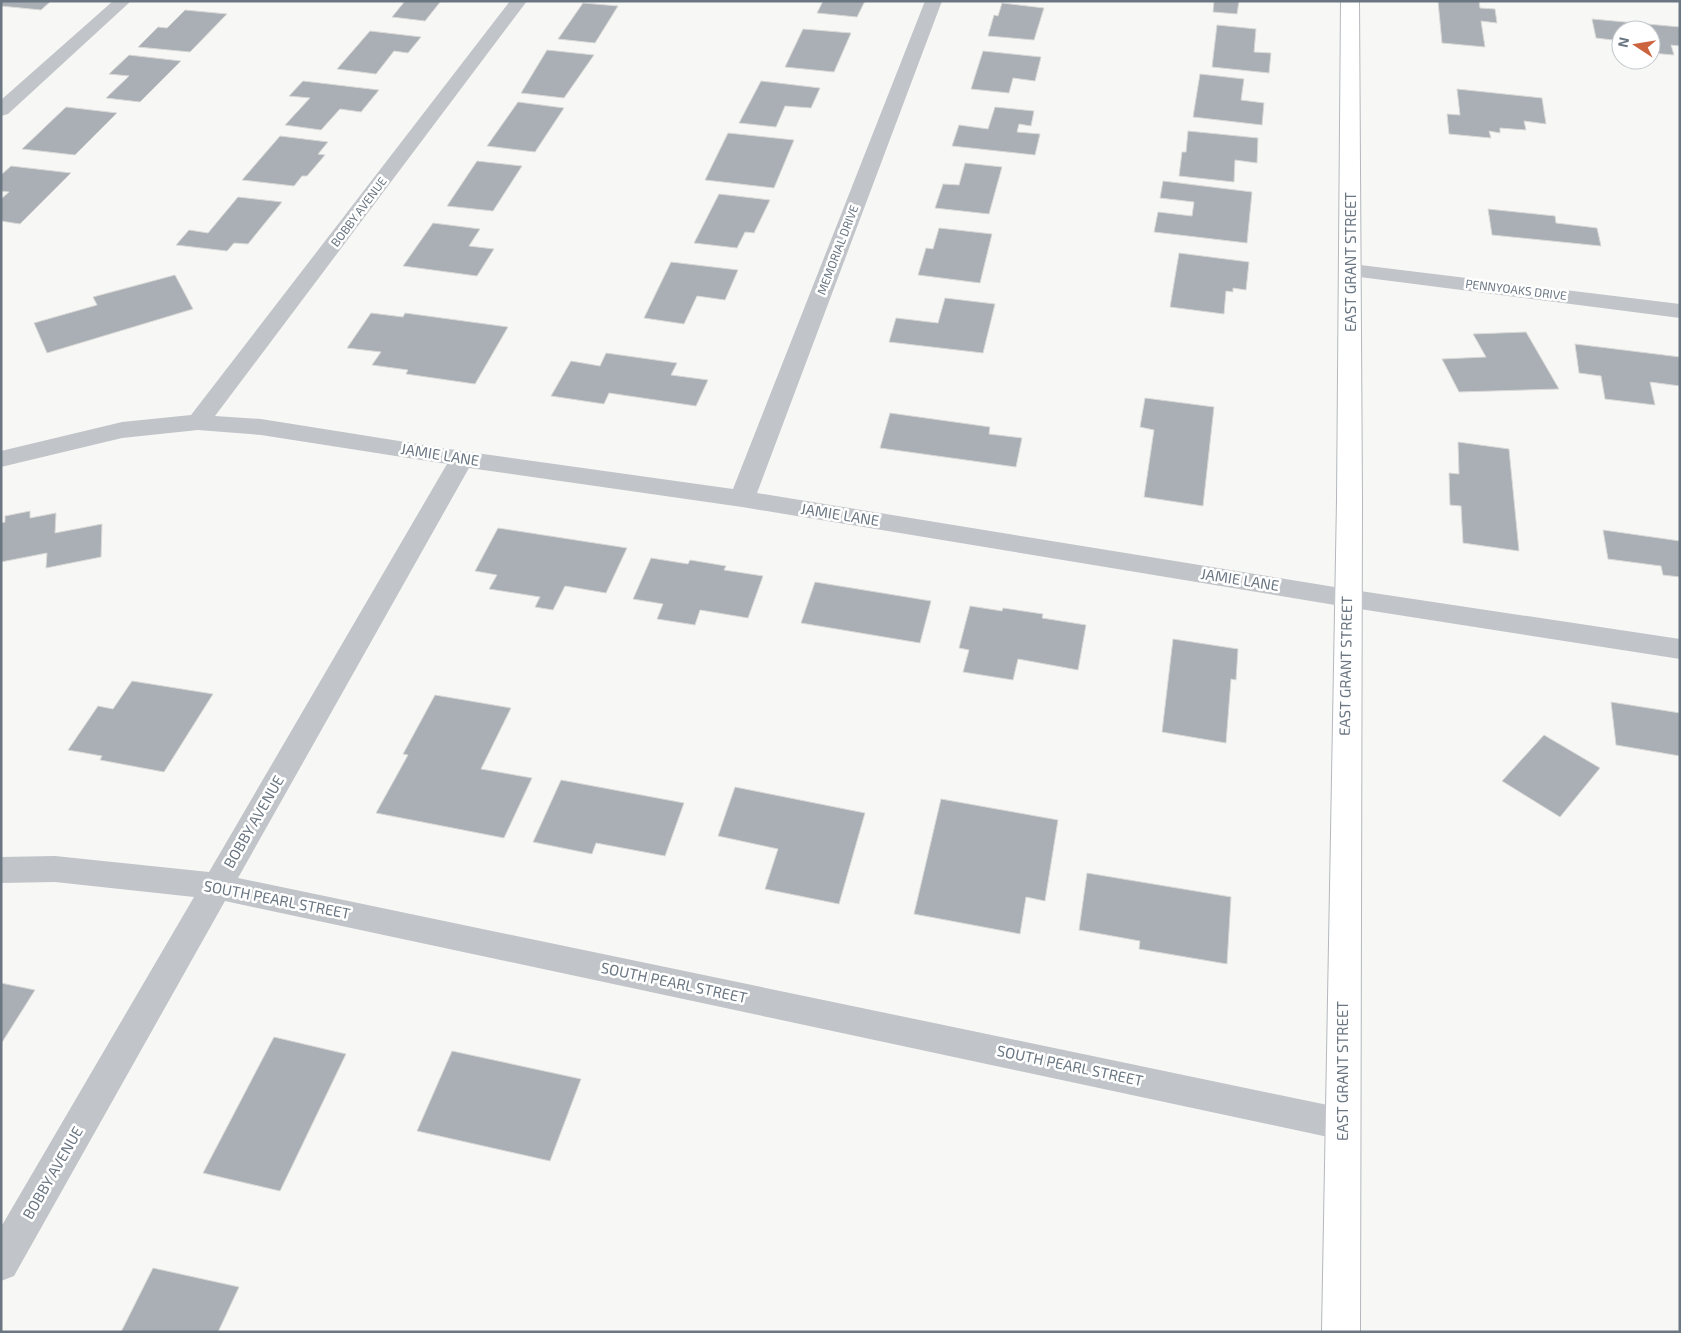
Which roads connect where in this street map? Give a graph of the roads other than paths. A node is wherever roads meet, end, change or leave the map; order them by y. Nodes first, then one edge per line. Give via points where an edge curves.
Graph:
1 (123, 1) edge
2 (519, 1) edge
3 (934, 1) edge
4 (1350, 1) edge
5 (1, 110) edge
6 (1352, 270) junction
7 (1680, 311) edge
8 (198, 422) junction
9 (1, 459) edge
10 (462, 459) junction
11 (742, 499) junction
12 (1347, 598) junction
13 (1680, 649) edge
14 (1, 870) edge
15 (217, 886) junction
16 (1342, 1124) junction
17 (1, 1264) edge
18 (1341, 1332) edge

1 - 5 street
2 - 8 street, BOBBY AVENUE
3 - 11 street, MEMORIAL DRIVE
4 - 6 main road, EAST GRANT STREET
6 - 7 street, PENNYOAKS DRIVE
6 - 12 main road, EAST GRANT STREET
8 - 9 street, JAMIE LANE via 122,430
8 - 10 street, JAMIE LANE via 261,427
10 - 11 street, JAMIE LANE
10 - 15 street, BOBBY AVENUE
11 - 12 street, JAMIE LANE
12 - 13 street, JAMIE LANE
12 - 16 main road, EAST GRANT STREET
14 - 15 street, SOUTH PEARL STREET via 55,869
15 - 16 street, SOUTH PEARL STREET
15 - 17 street, BOBBY AVENUE
16 - 18 main road, EAST GRANT STREET

